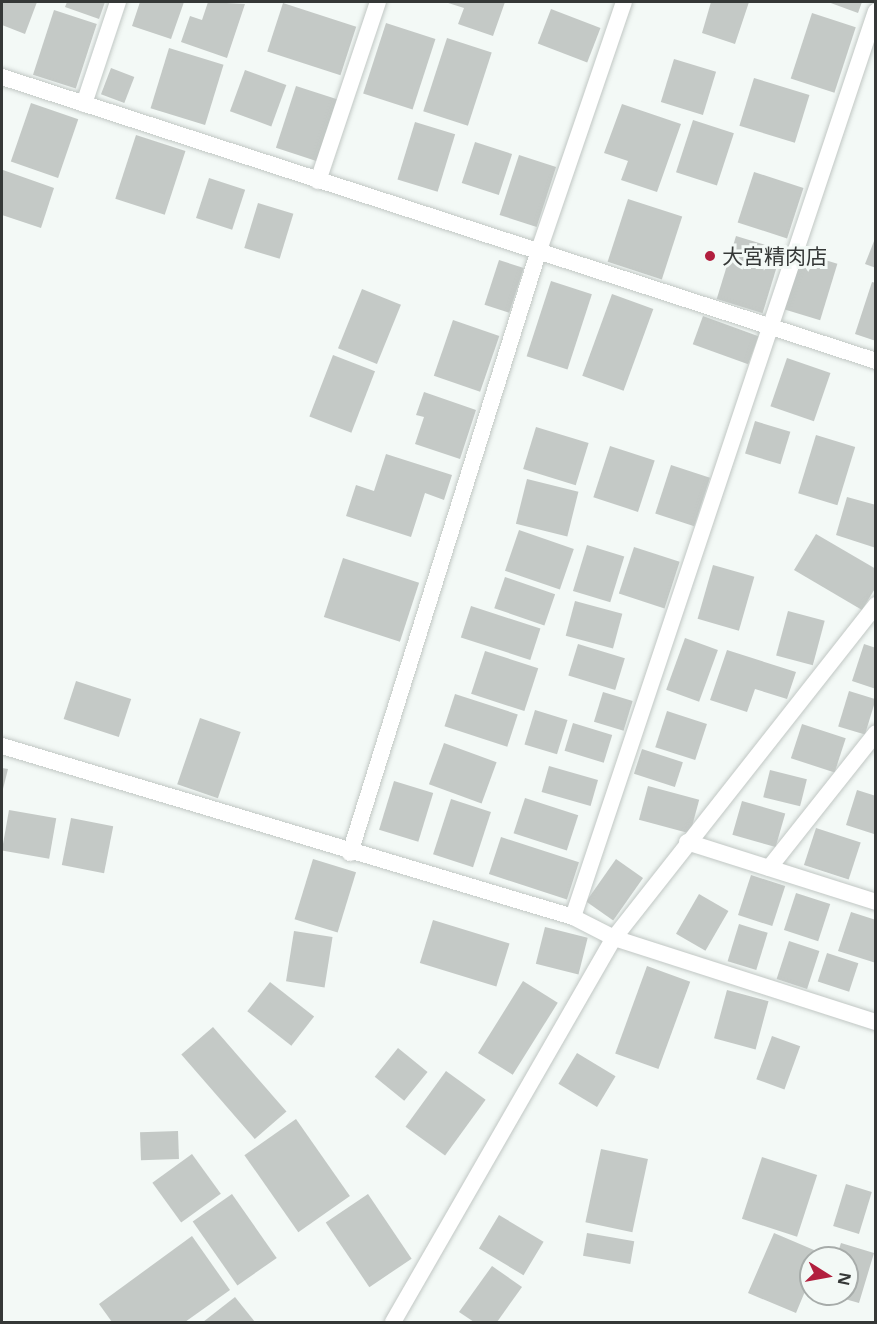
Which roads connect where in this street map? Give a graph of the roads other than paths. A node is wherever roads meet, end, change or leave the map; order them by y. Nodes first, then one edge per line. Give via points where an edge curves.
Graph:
1 (118, 2) edge
2 (378, 2) edge
3 (624, 2) edge
4 (876, 11) edge
5 (2, 77) edge
6 (84, 104) junction
7 (318, 181) junction
8 (538, 253) junction
9 (770, 329) junction
10 (876, 362) edge
11 (876, 605) edge
12 (876, 733) edge
13 (2, 746) edge
14 (687, 842) junction
15 (350, 853) junction
16 (769, 868) junction
17 (876, 902) edge
18 (573, 917) junction
19 (614, 938) junction
20 (876, 1022) edge
21 (393, 1323) edge

1 - 6 lane
2 - 7 lane
3 - 8 lane
4 - 9 lane
5 - 6 lane
6 - 7 lane
7 - 8 lane
8 - 9 lane
8 - 15 lane
9 - 10 lane
9 - 18 lane
11 - 14 lane
12 - 16 lane
13 - 15 lane
14 - 16 lane
14 - 19 lane
15 - 18 lane
16 - 17 lane
18 - 19 lane
19 - 20 lane
19 - 21 lane

